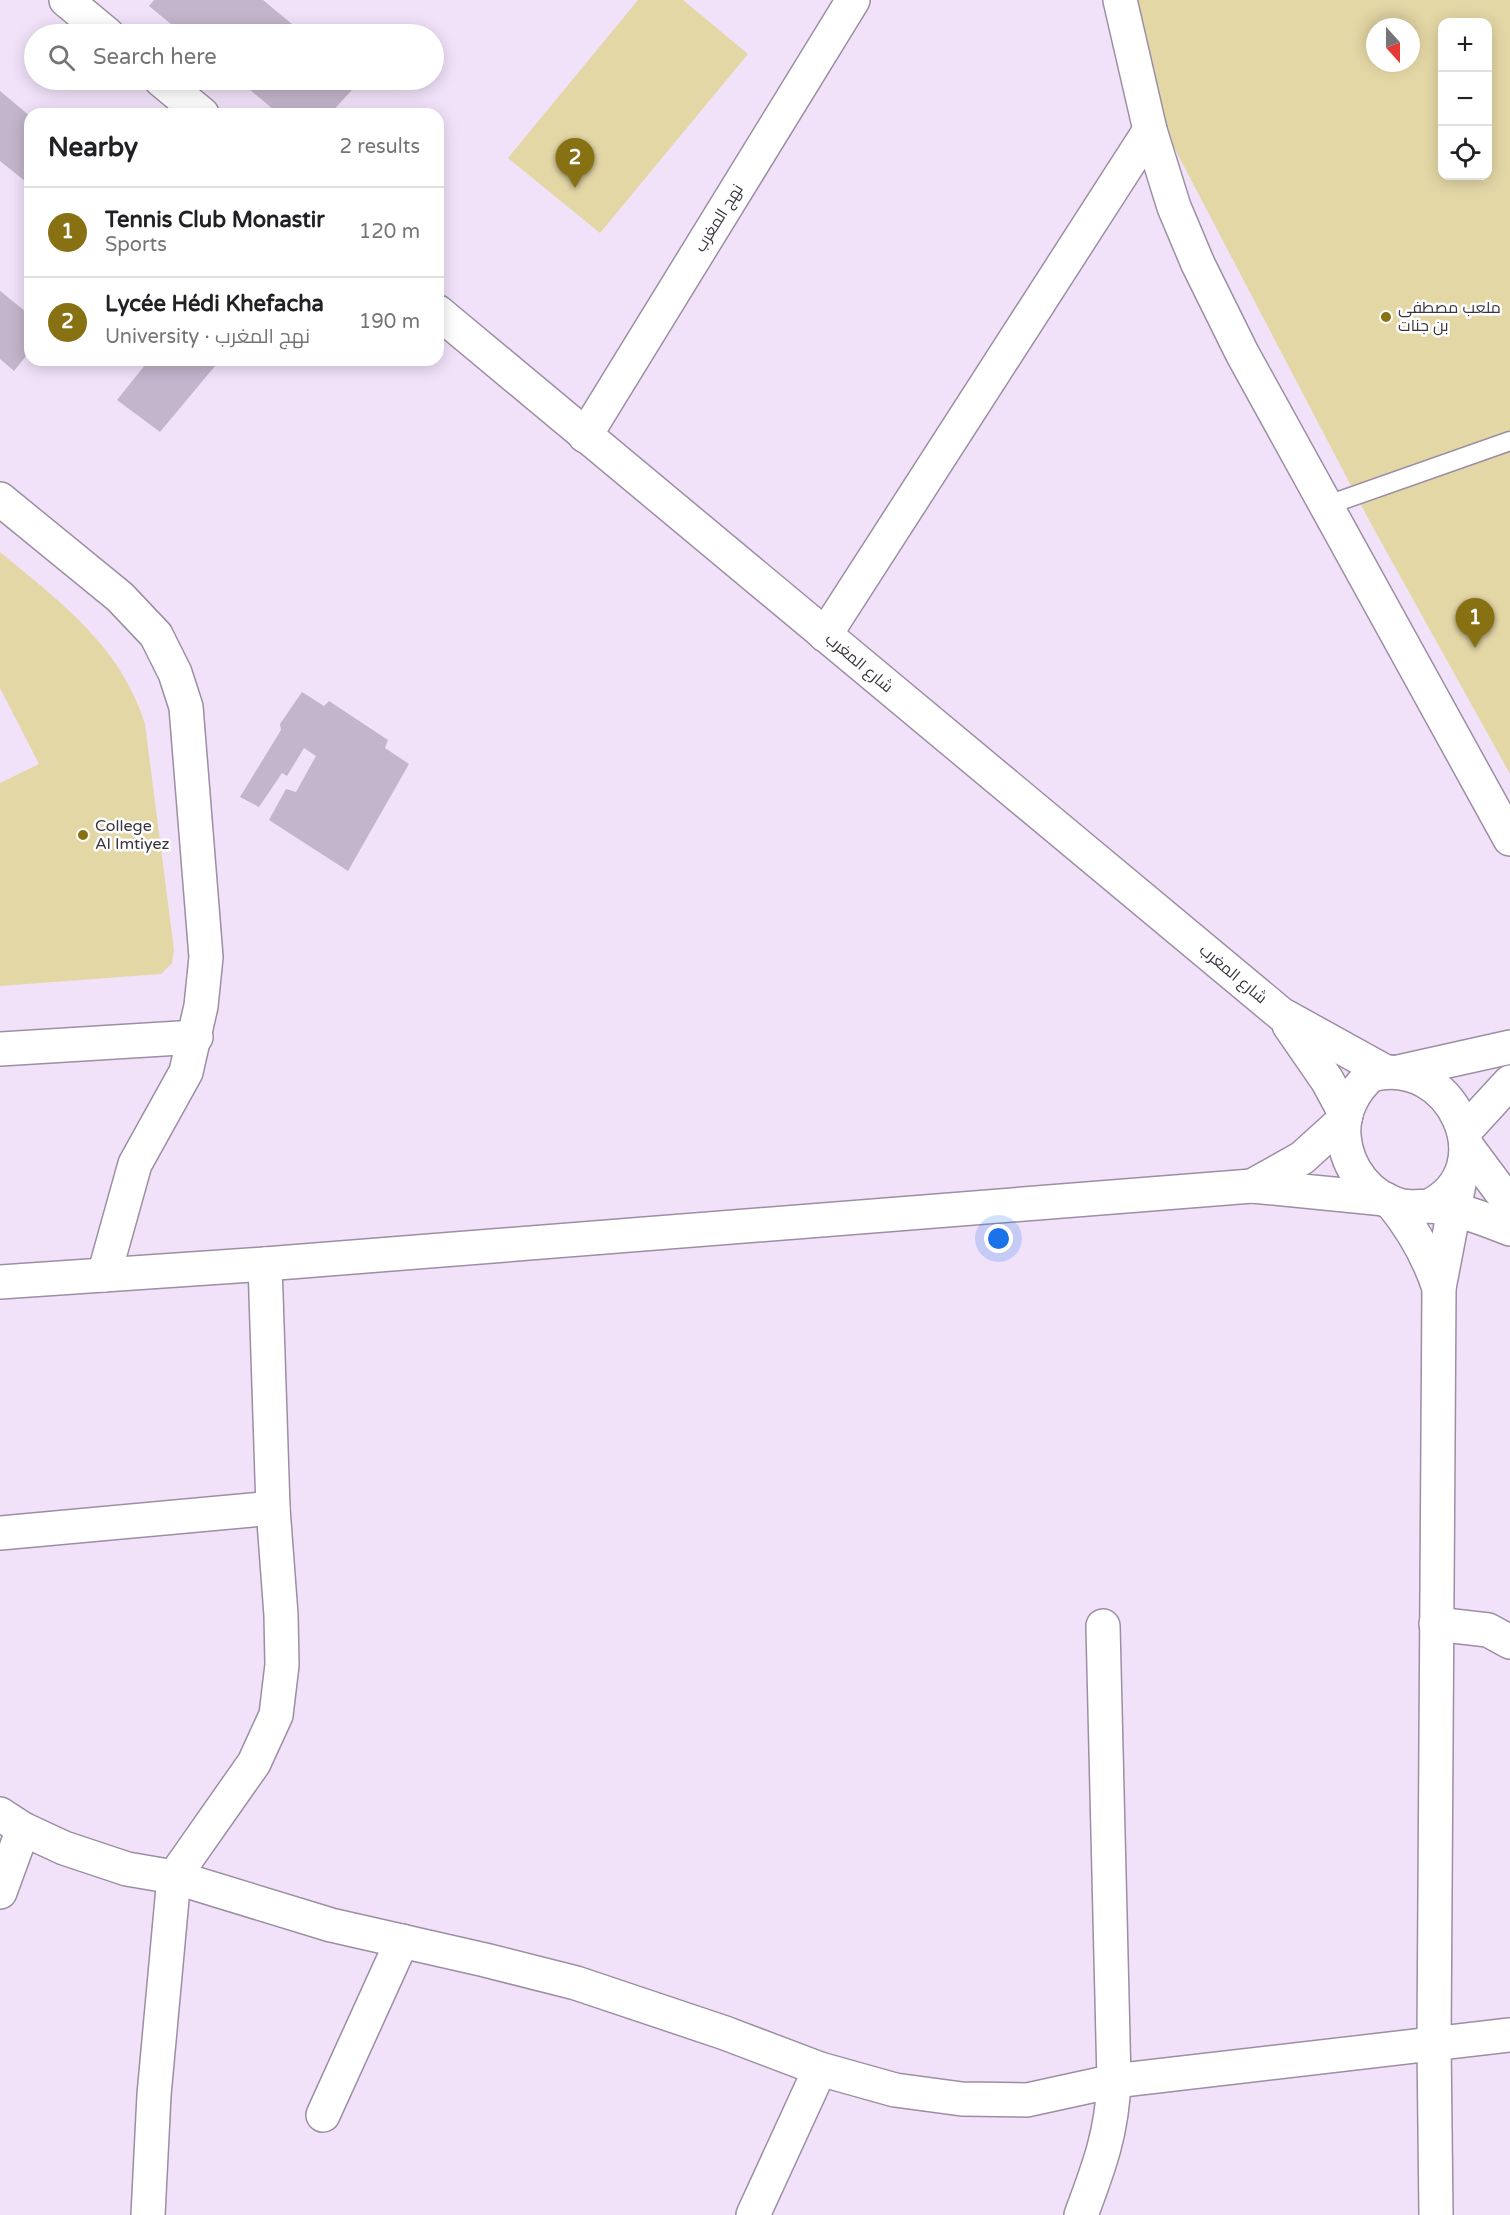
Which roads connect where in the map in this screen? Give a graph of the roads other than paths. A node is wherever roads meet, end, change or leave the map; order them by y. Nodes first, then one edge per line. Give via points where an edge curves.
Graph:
1 (66, 0) edge
2 (853, 0) edge
3 (1119, 0) edge
4 (95, 24) edge
5 (173, 90) edge
6 (195, 108) edge
7 (1150, 130) junction
8 (444, 317) edge
9 (585, 436) junction
10 (1510, 441) edge
11 (0, 499) edge
12 (1328, 505) junction
13 (825, 634) junction
14 (1510, 838) edge
15 (1281, 1014) junction
16 (196, 1037) junction
17 (1510, 1047) edge
18 (0, 1049) edge
19 (1391, 1072) junction
20 (1510, 1082) edge
21 (1346, 1117) junction
22 (1464, 1149) junction
23 (1252, 1186) junction
24 (1388, 1201) junction
25 (1510, 1204) edge
26 (1442, 1209) junction
27 (1510, 1229) edge
28 (265, 1264) junction
29 (104, 1275) junction
30 (0, 1282) edge
31 (1439, 1288) junction
32 (273, 1508) junction
33 (0, 1533) edge
34 (1436, 1624) junction
35 (1103, 1626) dead end
36 (1510, 1642) edge
37 (12, 1822) edge
38 (174, 1877) junction
39 (0, 1892) edge
40 (402, 1941) junction
41 (1510, 2036) edge
42 (1434, 2043) junction
43 (820, 2069) junction
44 (1114, 2081) junction
45 (323, 2115) dead end
46 (148, 2215) edge
47 (753, 2215) edge
48 (1081, 2215) edge
49 (1436, 2215) edge

1 - 4 street
2 - 9 street, نهج المغرب
3 - 7 street
5 - 6 street
7 - 12 street via 1174,207 1198,264 1242,353
7 - 13 street
8 - 9 street, شارع المغرب
9 - 13 street, شارع المغرب
10 - 12 lane
11 - 16 street via 120,597 156,634 175,673 186,707 206,957
12 - 14 street
13 - 15 street, شارع المغرب
15 - 19 street, شارع المغرب
15 - 21 street, شارع المغرب via 1305,1046
16 - 18 street
16 - 29 street via 186,1072 135,1164
17 - 19 street
19 - 21 street, شارع المغرب via 1371,1075 1361,1084
19 - 22 street, شارع المغرب via 1420,1078 1440,1091 1456,1110
20 - 22 street
21 - 23 street via 1302,1158
21 - 24 street, شارع المغرب via 1345,1144 1353,1168 1369,1189
22 - 25 street, شارع المغرب
22 - 26 street via 1452,1191 1443,1200
23 - 24 street
23 - 28 street
24 - 26 street, شارع المغرب
24 - 31 street via 1412,1228
26 - 27 street, شارع المغرب
26 - 31 street
28 - 29 street
28 - 32 street
29 - 30 street
31 - 34 street
32 - 33 street
32 - 38 street via 282,1615 276,1715 254,1763
34 - 36 street via 1488,1630
34 - 42 street
35 - 44 street
37 - 38 street via 64,1848 127,1869
37 - 39 street
38 - 40 street via 331,1925
38 - 46 street via 154,2095
40 - 43 street via 576,1983
40 - 45 street
41 - 42 street
42 - 44 street
42 - 49 street
43 - 44 street via 895,2091 962,2099 1027,2100
43 - 47 street
44 - 48 street via 1113,2118

